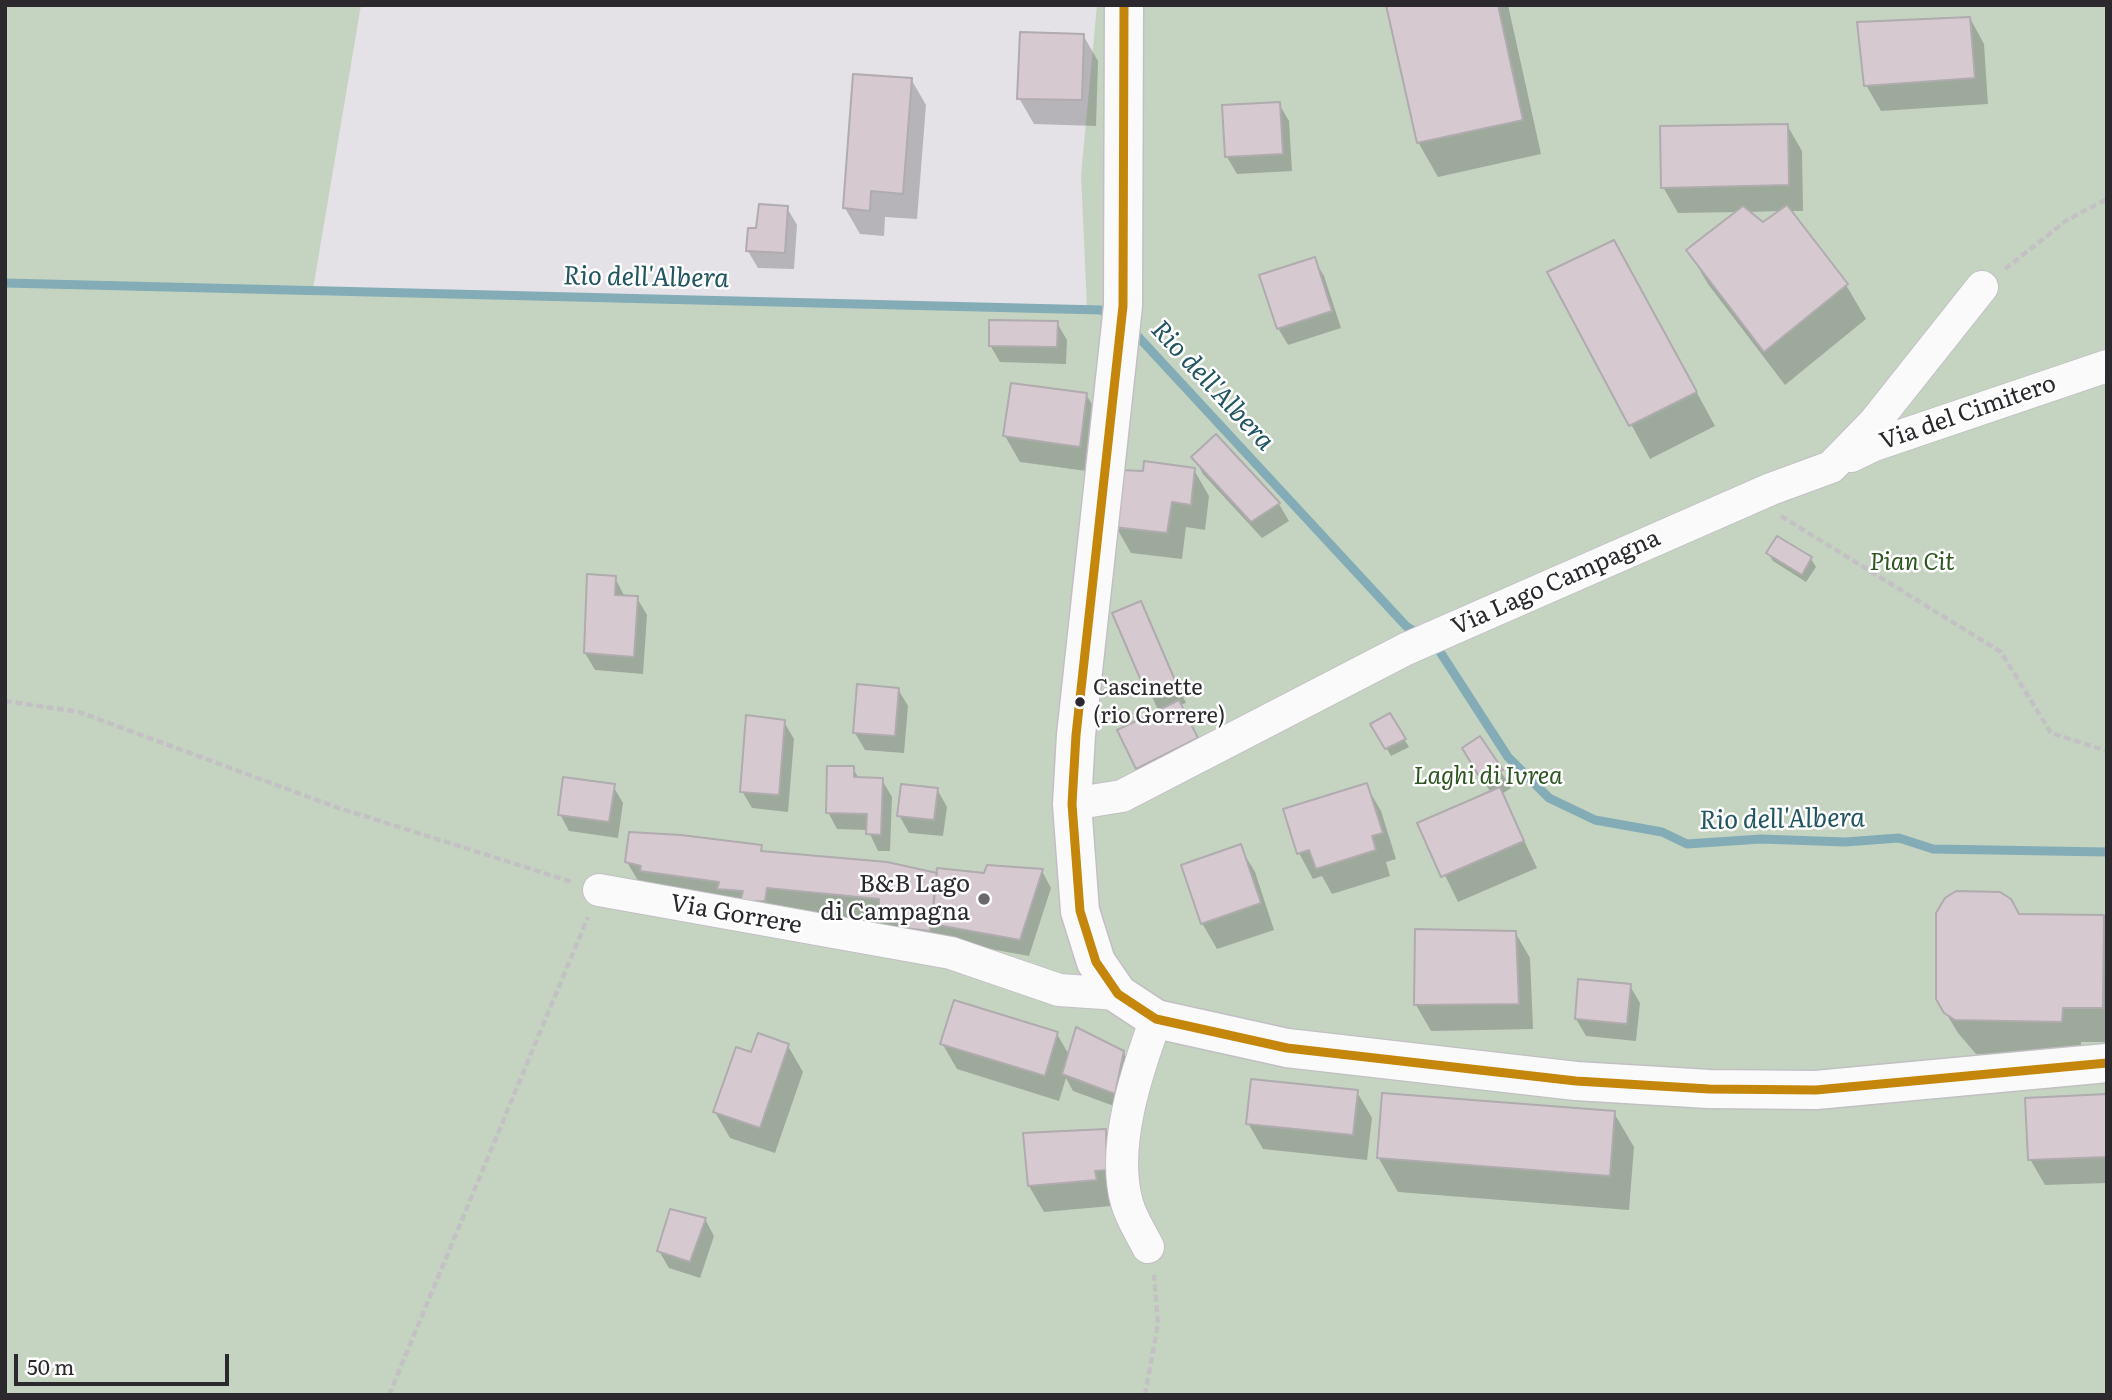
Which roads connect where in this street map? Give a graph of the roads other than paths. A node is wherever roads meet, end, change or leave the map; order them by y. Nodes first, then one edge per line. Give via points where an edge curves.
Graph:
1 (1124, 5) edge
2 (1982, 287) road end
3 (2107, 366) edge
4 (1831, 467) junction
5 (1072, 804) junction
6 (599, 890) road end
7 (1118, 994) junction
8 (1156, 1019) junction
9 (2107, 1063) edge
10 (1148, 1247) road end

1 - 5 street via 1121,322
2 - 4 street, Via Lago Campagna via 1874,423
3 - 4 street, Via del Cimitero via 1874,445
4 - 5 street, Via Lago Campagna via 1406,649 1122,796
5 - 7 street via 1080,911 1096,962
6 - 7 street, Via Gorrere via 951,953 1059,990
7 - 8 street
8 - 9 street via 1287,1048 1576,1081 1709,1089 1816,1090
8 - 10 street via 1135,1077 1124,1158 1127,1202

